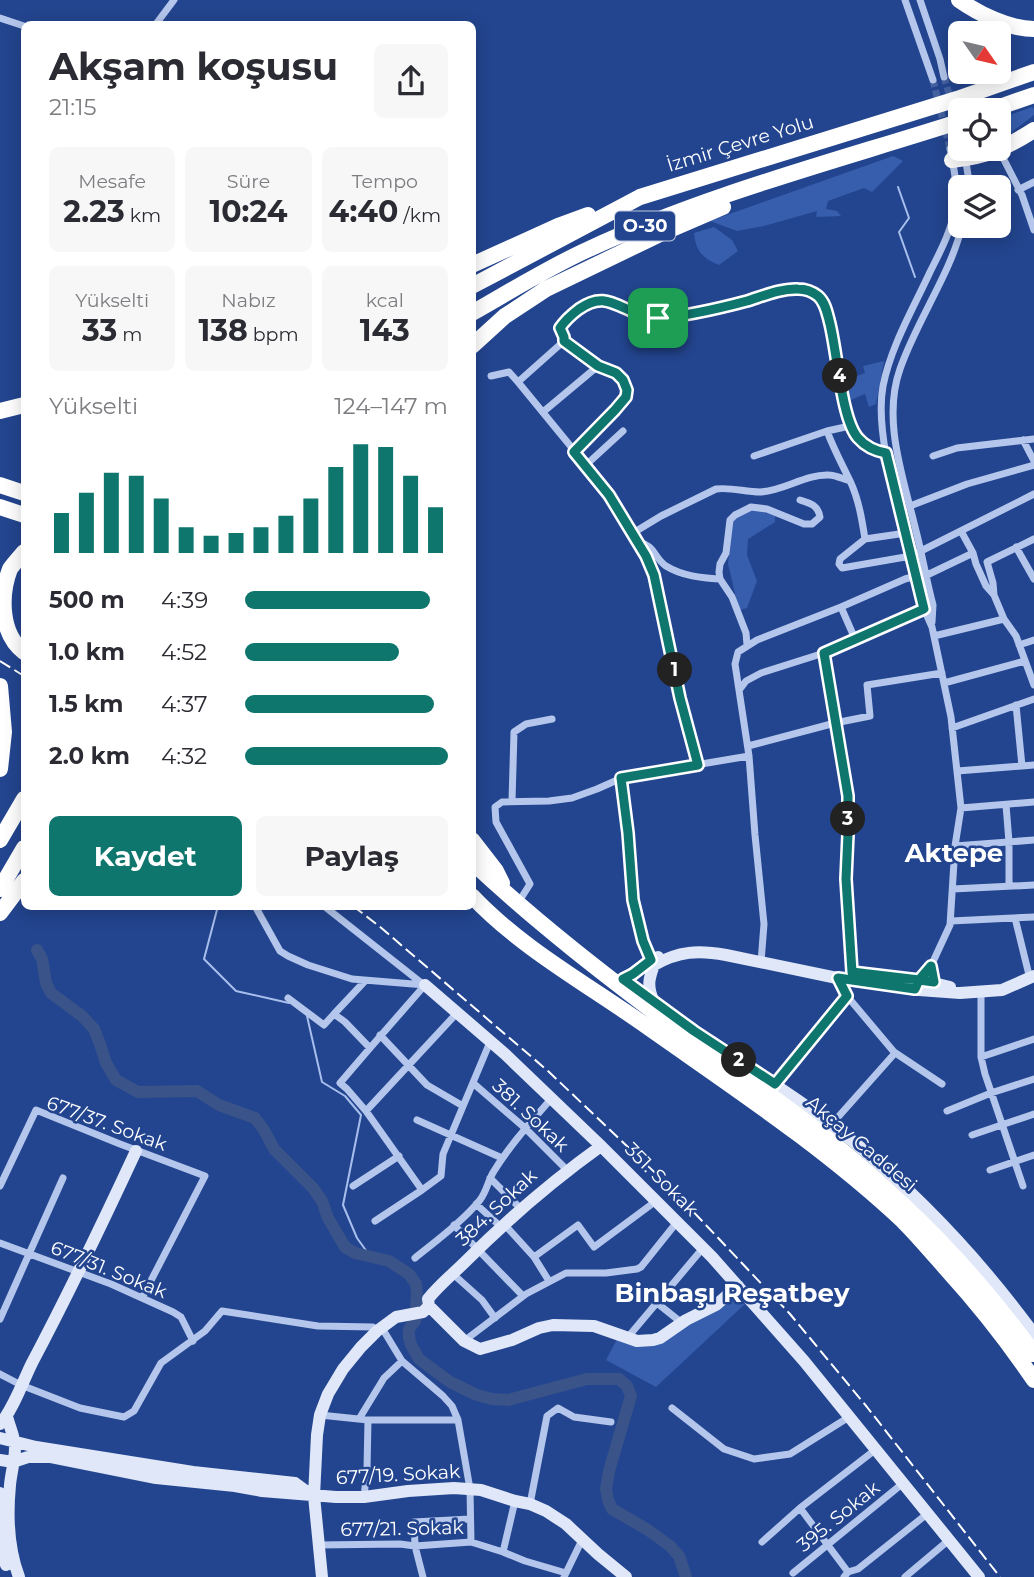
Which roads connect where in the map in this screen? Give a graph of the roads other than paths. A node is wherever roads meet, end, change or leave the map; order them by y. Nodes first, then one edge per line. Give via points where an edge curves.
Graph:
1 (174, 0) edge
2 (905, 0) edge
3 (920, 0) edge
4 (959, 0) edge
5 (0, 18) edge
6 (158, 21) edge
7 (21, 25) edge
8 (1034, 29) edge
9 (1034, 72) edge
10 (944, 77) tunnel mouth
11 (933, 80) tunnel mouth
12 (1034, 95) edge
13 (1011, 103) edge
14 (948, 125) edge
15 (1034, 130) edge
16 (1011, 144) edge
17 (958, 161) edge
18 (1004, 161) edge
19 (828, 162) junction
20 (1034, 182) edge
21 (1018, 190) junction
22 (640, 197) junction
23 (1034, 228) edge
24 (959, 238) edge
25 (476, 263) edge
26 (476, 284) edge
27 (476, 311) edge
28 (564, 341) junction
29 (476, 342) edge
30 (598, 366) junction
31 (491, 376) dead end
32 (518, 382) junction
33 (21, 406) edge
34 (0, 411) edge
35 (543, 412) junction
36 (850, 426) junction
37 (623, 431) dead end
38 (827, 432) junction
39 (1034, 439) edge
40 (1023, 440) junction
41 (574, 452) junction
42 (886, 453) junction
43 (754, 456) dead end
44 (933, 456) dead end
45 (1034, 463) edge
46 (586, 465) junction
47 (850, 482) junction
48 (0, 485) edge
49 (21, 492) edge
50 (1034, 494) edge
51 (800, 500) dead end
52 (910, 506) junction
53 (0, 507) edge
54 (21, 514) edge
55 (961, 531) junction
56 (633, 533) junction
57 (906, 533) junction
58 (865, 538) junction
59 (1034, 539) edge
60 (638, 542) junction
61 (1016, 547) junction
62 (921, 552) junction
63 (974, 552) junction
64 (21, 556) edge
65 (911, 556) junction
66 (921, 576) junction
67 (720, 579) junction
68 (1034, 579) edge
69 (994, 596) junction
70 (841, 607) junction
71 (924, 609) junction
72 (1004, 619) junction
73 (932, 627) junction
74 (934, 636) junction
75 (855, 639) junction
76 (1034, 640) edge
77 (747, 645) junction
78 (1019, 645) junction
79 (21, 649) edge
80 (824, 653) junction
81 (1025, 661) junction
82 (942, 673) junction
83 (1032, 676) edge
84 (944, 683) junction
85 (1034, 685) edge
86 (0, 686) edge
87 (740, 690) junction
88 (1034, 699) edge
89 (1016, 705) junction
90 (552, 719) dead end
91 (835, 723) junction
92 (952, 727) junction
93 (748, 746) junction
94 (749, 756) junction
95 (698, 765) junction
96 (1034, 765) edge
97 (1022, 766) junction
98 (0, 769) edge
99 (957, 771) junction
100 (621, 778) junction
101 (512, 801) junction
102 (1034, 802) edge
103 (21, 804) edge
104 (1006, 805) junction
105 (961, 808) junction
106 (0, 840) edge
107 (1034, 840) edge
108 (1009, 842) junction
109 (476, 845) edge
110 (955, 846) junction
111 (21, 853) edge
112 (476, 866) edge
113 (21, 885) edge
114 (1034, 885) edge
115 (1009, 886) junction
116 (0, 889) edge
117 (953, 889) junction
118 (513, 899) junction
119 (479, 907) edge
120 (257, 910) edge
121 (329, 910) edge
122 (0, 913) edge
123 (1034, 917) edge
124 (1015, 918) junction
125 (951, 920) junction
126 (580, 954) junction
127 (761, 959) junction
128 (651, 960) junction
129 (931, 966) junction
130 (852, 972) junction
131 (1032, 977) edge
132 (838, 978) junction
133 (623, 979) junction
134 (365, 981) junction
135 (425, 985) junction
136 (917, 985) junction
137 (932, 987) junction
138 (976, 993) junction
139 (847, 996) junction
140 (288, 998) dead end
141 (653, 1000) junction
142 (457, 1013) junction
143 (334, 1014) junction
144 (380, 1035) junction
145 (1034, 1039) edge
146 (490, 1042) junction
147 (370, 1048) junction
148 (895, 1053) junction
149 (981, 1057) junction
150 (408, 1066) junction
151 (1034, 1079) edge
152 (473, 1083) junction
153 (775, 1084) junction
154 (942, 1084) dead end
155 (991, 1093) junction
156 (551, 1098) junction
157 (463, 1106) junction
158 (366, 1111) junction
159 (947, 1111) dead end
160 (1034, 1114) edge
161 (417, 1120) dead end
162 (831, 1125) junction
163 (1002, 1125) junction
164 (525, 1128) junction
165 (972, 1135) dead end
166 (451, 1136) junction
167 (601, 1146) junction
168 (136, 1151) junction
169 (1034, 1154) edge
170 (399, 1156) junction
171 (502, 1158) junction
172 (1016, 1162) junction
173 (567, 1170) junction
174 (990, 1170) dead end
175 (63, 1178) dead end
176 (490, 1178) junction
177 (353, 1185) dead end
178 (0, 1186) edge
179 (1023, 1186) dead end
180 (422, 1190) junction
181 (656, 1201) junction
182 (476, 1204) junction
183 (521, 1209) junction
184 (375, 1221) dead end
185 (677, 1222) junction
186 (454, 1225) junction
187 (502, 1226) junction
188 (0, 1243) edge
189 (704, 1248) junction
190 (478, 1249) junction
191 (29, 1254) junction
192 (534, 1256) junction
193 (415, 1258) dead end
194 (78, 1271) junction
195 (453, 1274) junction
196 (549, 1281) junction
197 (738, 1286) junction
198 (523, 1296) junction
199 (142, 1298) junction
200 (657, 1303) junction
201 (426, 1309) junction
202 (495, 1318) junction
203 (0, 1319) edge
204 (682, 1323) junction
205 (380, 1330) junction
206 (1034, 1334) edge
207 (628, 1337) junction
208 (193, 1341) junction
209 (464, 1341) junction
210 (1034, 1354) edge
211 (402, 1361) junction
212 (0, 1374) edge
213 (1034, 1380) edge
214 (21, 1385) junction
215 (672, 1408) dead end
216 (320, 1415) junction
217 (849, 1416) junction
218 (359, 1419) junction
219 (4, 1420) edge
220 (368, 1420) junction
221 (458, 1420) junction
222 (611, 1422) dead end
223 (0, 1438) edge
224 (15, 1441) junction
225 (875, 1450) junction
226 (6, 1461) edge
227 (902, 1484) junction
228 (470, 1489) junction
229 (0, 1493) edge
230 (314, 1496) junction
231 (364, 1497) junction
232 (515, 1501) junction
233 (530, 1504) junction
234 (800, 1508) junction
235 (1, 1513) edge
236 (927, 1514) junction
237 (470, 1519) junction
238 (582, 1540) junction
239 (949, 1541) junction
240 (471, 1542) junction
241 (762, 1542) dead end
242 (318, 1545) junction
243 (828, 1545) junction
244 (415, 1546) junction
245 (503, 1552) junction
246 (793, 1573) dead end
247 (565, 1575) edge
248 (846, 1575) edge
249 (972, 1575) edge
250 (11, 1577) edge
251 (19, 1577) edge
252 (322, 1577) edge
253 (423, 1577) edge
254 (626, 1577) edge
255 (905, 1577) edge

1 - 6 street
2 - 11 street
3 - 10 street
4 - 8 highway via 1005,23
5 - 7 street
9 - 22 highway, İzmir Çevre Yolu / O-30
12 - 13 highway
14 - 19 highway, O-30
15 - 16 highway
17 - 42 street via 953,217 898,340 883,387
18 - 21 street
19 - 27 highway, O-30 via 631,231
19 - 29 highway via 546,289
20 - 21 street
21 - 23 street
22 - 25 highway via 558,226
22 - 26 highway, İzmir Çevre Yolu / O-30
24 - 52 street via 908,347 893,392 899,462
28 - 30 street
28 - 32 street
28 - 36 street via 560,328 566,318 587,303 603,299 658,318 706,312 784,290 809,291 825,306
30 - 35 street
30 - 41 street via 623,380 626,397
31 - 32 street via 509,372
32 - 35 street
33 - 34 highway
35 - 41 street
36 - 38 street
36 - 42 street via 868,447
37 - 46 street
38 - 43 street
38 - 47 street
39 - 40 street
40 - 44 street via 957,448
40 - 45 street
41 - 46 street
42 - 57 street
45 - 52 street
46 - 56 street
47 - 56 street via 830,475 761,492 716,489
47 - 58 street
48 - 49 highway
50 - 55 street
51 - 67 street via 814,504 820,517 816,522 804,524 751,507 735,515 728,527
52 - 62 street
53 - 54 highway
55 - 62 street
55 - 63 street
56 - 60 street
57 - 58 street
57 - 65 street
58 - 65 street via 840,559 842,568
59 - 61 street
60 - 67 street via 652,548 665,566 696,577
60 - 95 street via 654,575
61 - 68 street
61 - 69 street via 987,562
62 - 65 street
62 - 66 street
63 - 66 street
63 - 69 street
64 - 79 highway via 2,589 0,613 6,633
65 - 66 street
66 - 70 street
66 - 71 street
66 - 73 street via 933,606
67 - 77 street via 733,597
69 - 72 street
70 - 75 street
70 - 77 street
71 - 73 street
71 - 75 street
72 - 74 street
72 - 78 street
73 - 74 street
74 - 82 street
75 - 80 street
76 - 78 street
77 - 87 street via 738,652 735,664
78 - 81 street
80 - 87 street via 761,673
80 - 91 street
81 - 83 street
81 - 84 street
82 - 84 street
82 - 91 street via 867,685 870,716
83 - 85 street
84 - 92 street
86 - 98 highway via 4,732
87 - 93 street
88 - 89 street
89 - 92 street
89 - 97 street
90 - 101 street via 526,724 514,732
91 - 93 street
91 - 130 street via 848,796 846,879
92 - 99 street
93 - 94 street
94 - 95 street
94 - 127 street via 764,924
95 - 100 street
96 - 97 street
97 - 99 street
99 - 105 street
100 - 101 street via 572,798
100 - 128 street via 633,900
101 - 118 street via 495,807 496,822 530,884
102 - 104 street
103 - 106 highway
104 - 105 street
104 - 108 street
105 - 110 street
107 - 108 street
108 - 110 street
108 - 115 street
109 - 118 highway
110 - 117 street
111 - 116 highway
112 - 118 highway, Akçay Caddesi
113 - 122 highway
114 - 115 street
115 - 117 street
117 - 125 street
118 - 126 highway, Akçay Caddesi
119 - 213 highway, Akçay Caddesi via 838,1165 934,1254 987,1315
120 - 134 street via 279,951 308,965
121 - 135 street
123 - 124 street
124 - 125 street
124 - 131 street
125 - 129 street
126 - 133 main road
126 - 210 highway, Akçay Caddesi via 851,1158 921,1222
127 - 128 main road via 709,945 680,948
127 - 130 main road
127 - 132 main road
127 - 141 main road via 709,953 669,957 654,965 649,978
128 - 133 main road
129 - 136 street
129 - 137 street
130 - 136 main road
131 - 138 main road via 1003,990
132 - 136 main road
132 - 139 street
133 - 141 main road
134 - 135 street
134 - 143 street
135 - 142 main road, 351. Sokak
135 - 144 street
136 - 137 main road
137 - 138 main road
138 - 149 street
139 - 148 street
139 - 153 street
140 - 143 street via 324,1025
141 - 153 main road
142 - 146 main road, 351. Sokak
142 - 150 street
143 - 147 street
144 - 147 street
144 - 150 street
145 - 149 street
146 - 152 street
146 - 156 main road, 351. Sokak
147 - 158 street via 340,1083
148 - 154 street
148 - 162 street
149 - 155 street
150 - 157 street via 427,1085
150 - 158 street
151 - 155 street
152 - 157 street
152 - 164 street, 381. Sokak
153 - 162 main road
155 - 159 street
155 - 163 street
156 - 164 street
156 - 167 main road, 351. Sokak
157 - 166 street
158 - 170 street
160 - 163 street
161 - 166 street
162 - 206 main road via 879,1164 951,1235
163 - 165 street
163 - 172 street
164 - 171 street
164 - 173 street, 381. Sokak
166 - 171 street
166 - 180 street via 441,1176
167 - 173 main road, 384. Sokak
167 - 181 main road, 351. Sokak
168 - 178 street, 677/37. Sokak via 36,1111
168 - 194 main road
168 - 199 street, 677/37. Sokak via 205,1176
169 - 172 street
170 - 177 street
170 - 180 street
171 - 176 street
172 - 174 street
172 - 179 street
173 - 183 main road, 384. Sokak
175 - 191 street
176 - 182 street
176 - 183 street
180 - 184 street
181 - 185 main road, 351. Sokak
181 - 192 street via 594,1247 578,1225
182 - 186 street
182 - 187 street
183 - 187 main road, 384. Sokak
185 - 189 main road, 351. Sokak
185 - 196 street via 637,1269 566,1273
186 - 190 street
186 - 193 street
187 - 190 main road, 384. Sokak
187 - 192 street
188 - 191 street, 677/31. Sokak
189 - 197 main road, 351. Sokak
189 - 200 street
190 - 195 main road, 384. Sokak
190 - 198 street
191 - 194 street, 677/31. Sokak
191 - 203 street
192 - 196 street
194 - 199 street, 677/31. Sokak
194 - 214 main road
195 - 201 main road, 384. Sokak via 428,1299
195 - 202 street
196 - 198 street
197 - 204 main road via 716,1305
197 - 217 main road, 351. Sokak
198 - 202 street
199 - 208 street, 677/31. Sokak via 181,1317
200 - 204 street
200 - 207 street
201 - 205 main road via 396,1317
201 - 209 main road
202 - 209 street
204 - 207 main road via 653,1340
205 - 208 street via 222,1311
205 - 211 street
205 - 216 main road via 343,1370
207 - 209 main road via 594,1326 553,1325 480,1349
208 - 214 street via 161,1363 134,1411 124,1417 80,1408
211 - 218 street via 384,1378
211 - 221 street via 443,1396
212 - 214 street
214 - 219 main road
215 - 217 street via 724,1449 754,1460 790,1454
216 - 218 street
216 - 230 main road
217 - 225 main road, 351. Sokak
218 - 220 street
219 - 224 main road
220 - 221 street
220 - 231 street
221 - 228 street
222 - 233 street via 574,1417 558,1408 547,1416
223 - 224 main road, 677/19. Sokak
224 - 226 main road via 15,1450
224 - 230 main road, 677/19. Sokak via 193,1472 295,1483
225 - 227 main road, 351. Sokak
225 - 234 street
226 - 230 main road, 677/19. Sokak via 51,1457 156,1478
226 - 251 main road via 12,1560
227 - 236 main road, 351. Sokak
227 - 243 street, 395. Sokak
228 - 231 main road, 677/19. Sokak via 408,1490
228 - 232 main road, 677/19. Sokak
228 - 237 street
229 - 235 main road
230 - 231 main road, 677/19. Sokak
230 - 242 main road
232 - 233 main road, 677/19. Sokak
232 - 245 street
233 - 238 main road, 677/19. Sokak via 566,1524
234 - 241 street
234 - 243 street
235 - 250 main road via 4,1559
236 - 239 main road, 351. Sokak
236 - 248 street
237 - 240 street
237 - 244 street via 414,1522
238 - 247 street
238 - 254 main road, 677/19. Sokak
239 - 249 main road, 351. Sokak
239 - 255 street
240 - 244 street, 677/21. Sokak
240 - 245 street, 677/21. Sokak
242 - 244 street, 677/21. Sokak
242 - 252 main road
243 - 246 street, 395. Sokak
243 - 248 street
244 - 253 street
245 - 247 street, 677/21. Sokak

